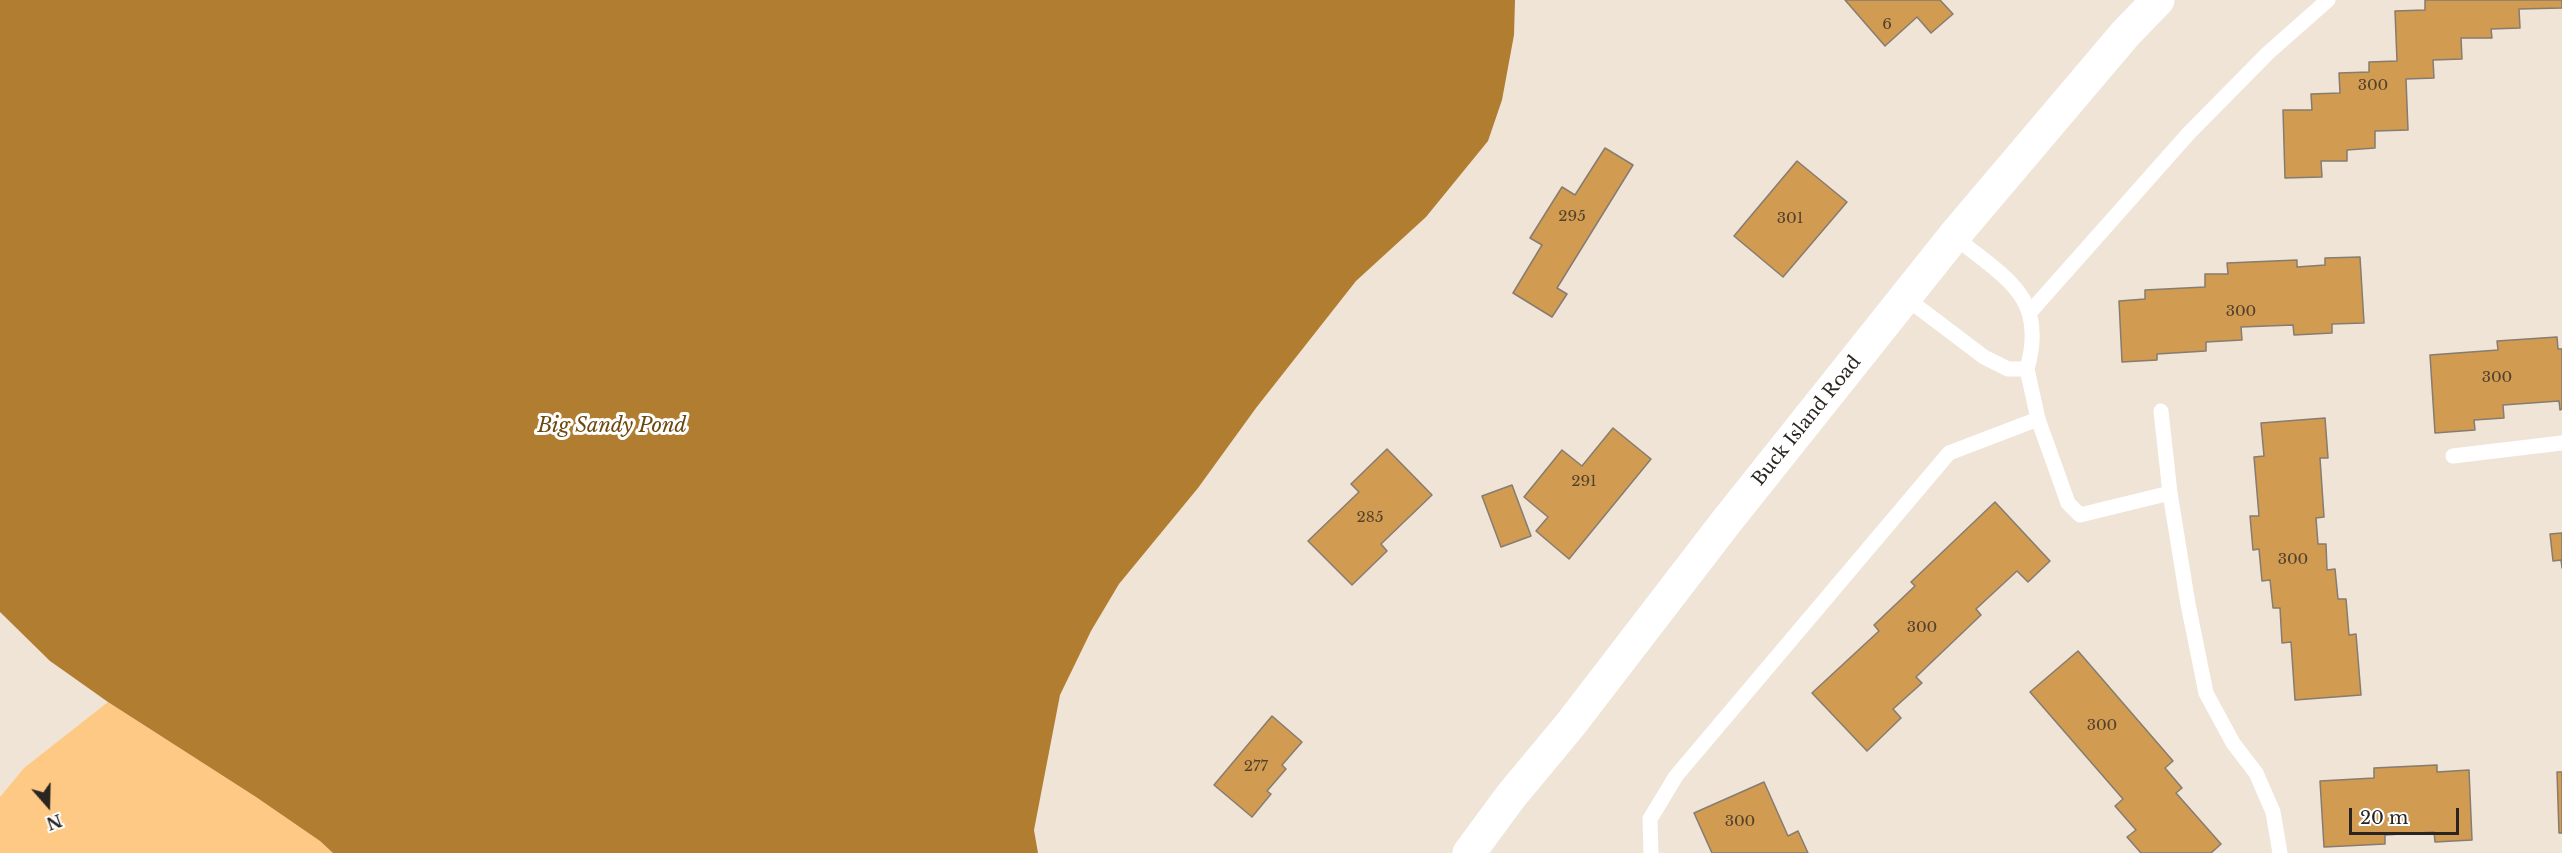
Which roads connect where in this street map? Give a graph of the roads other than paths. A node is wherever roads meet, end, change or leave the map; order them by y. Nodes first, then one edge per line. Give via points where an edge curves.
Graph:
1 (2158, 0) edge
2 (2328, 0) edge
3 (1954, 236) junction
4 (1906, 298) junction
5 (2031, 311) junction
6 (2027, 369) junction
7 (2161, 411) dead end
8 (2038, 419) junction
9 (2562, 442) edge
10 (2453, 456) dead end
11 (2170, 493) junction
12 (1469, 853) edge
13 (1651, 853) edge
14 (2280, 853) edge

1 - 3 main road, Buck Island Road
2 - 5 lane via 2268,53 2189,133
3 - 4 main road, Buck Island Road
3 - 5 lane via 2019,290
4 - 6 lane via 1984,357 2008,369
4 - 12 main road, Buck Island Road
5 - 6 lane via 2034,338
6 - 8 lane
7 - 11 lane
8 - 11 lane via 2068,503 2080,515
8 - 13 lane via 1949,453 1676,776 1650,819
9 - 10 lane
11 - 14 lane via 2206,693 2233,743 2256,773 2273,812

